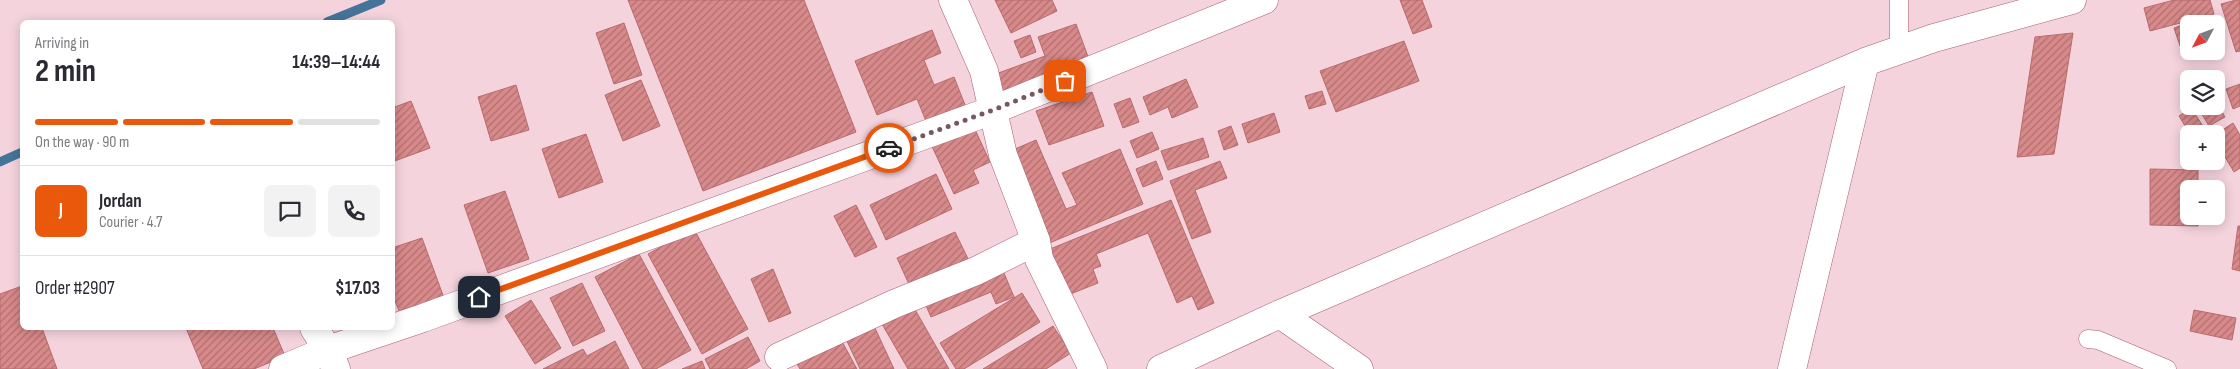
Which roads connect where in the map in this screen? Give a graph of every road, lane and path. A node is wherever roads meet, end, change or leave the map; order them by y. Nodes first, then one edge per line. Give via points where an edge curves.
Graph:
1 (954, 0) edge
2 (1264, 0) edge
3 (1899, 0) edge
4 (2072, 0) edge
5 (1898, 50) junction
6 (1865, 62) junction
7 (993, 110) junction
8 (1036, 241) junction
9 (1280, 314) junction
10 (395, 327) edge
11 (385, 330) edge
12 (2088, 339) dead end
13 (326, 349) edge
14 (779, 357) dead end
15 (283, 369) edge
16 (1093, 369) edge
17 (1161, 369) edge
18 (1359, 369) edge
19 (1792, 369) edge
20 (2167, 369) edge

1 - 7 street via 984,71
2 - 7 street
3 - 5 lane
4 - 5 street
5 - 6 street
6 - 9 street
6 - 19 street
7 - 8 street via 1003,155
7 - 10 street
8 - 14 street via 976,271 894,304
8 - 16 street via 1039,260
9 - 17 street
9 - 18 street
11 - 13 street
12 - 20 lane via 2098,340
13 - 15 street

